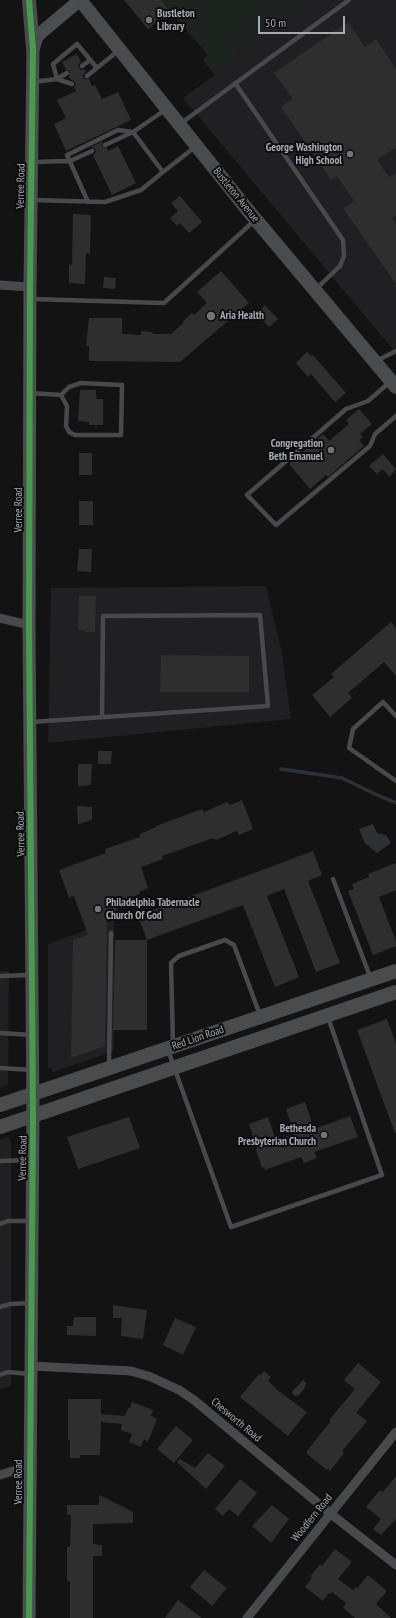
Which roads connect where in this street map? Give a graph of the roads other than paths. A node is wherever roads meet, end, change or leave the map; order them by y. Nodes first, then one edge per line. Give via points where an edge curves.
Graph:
1 (30, 0) edge
2 (80, 0) edge
3 (348, 0) edge
4 (33, 50) junction
5 (119, 50) junction
6 (90, 60) junction
7 (82, 66) dead end
8 (97, 68) junction
9 (67, 73) dead end
10 (87, 76) dead end
11 (57, 79) junction
12 (33, 82) junction
13 (235, 83) junction
14 (72, 84) dead end
15 (166, 109) junction
16 (179, 125) junction
17 (133, 132) junction
18 (105, 145) dead end
19 (197, 146) junction
20 (92, 151) dead end
21 (70, 161) junction
22 (32, 162) junction
23 (163, 172) junction
24 (31, 200) junction
25 (88, 202) junction
26 (255, 220) junction
27 (0, 285) edge
28 (315, 291) junction
29 (30, 293) junction
30 (396, 351) edge
31 (375, 362) junction
32 (393, 384) edge
33 (29, 393) junction
34 (61, 395) junction
35 (396, 416) edge
36 (0, 618) edge
37 (29, 626) junction
38 (396, 716) edge
39 (102, 717) junction
40 (30, 722) junction
41 (396, 780) edge
42 (333, 879) dead end
43 (110, 933) dead end
44 (396, 971) edge
45 (32, 975) junction
46 (0, 976) edge
47 (370, 979) junction
48 (396, 992) edge
49 (376, 999) junction
50 (328, 1015) junction
51 (260, 1017) junction
52 (0, 1033) edge
53 (33, 1035) junction
54 (170, 1048) junction
55 (177, 1067) junction
56 (0, 1068) edge
57 (109, 1068) junction
58 (33, 1070) junction
59 (33, 1094) junction
60 (0, 1106) edge
61 (33, 1115) junction
62 (0, 1127) edge
63 (33, 1160) junction
64 (0, 1161) edge
65 (32, 1221) junction
66 (0, 1224) edge
67 (31, 1303) junction
68 (0, 1307) edge
69 (31, 1370) junction
70 (0, 1375) edge
71 (396, 1432) edge
72 (29, 1466) junction
73 (0, 1475) edge
74 (331, 1514) junction
75 (396, 1565) edge
76 (29, 1618) edge
77 (247, 1618) edge

1 - 4 main road
2 - 4 main road, Verree Road via 37,37
2 - 5 main road, Bustleton Avenue
3 - 13 lane
4 - 12 main road, Verree Road
5 - 8 lane
5 - 15 main road, Bustleton Avenue
6 - 7 lane
6 - 8 lane
6 - 11 lane via 77,44 53,64
8 - 10 lane
9 - 11 lane
11 - 12 lane
11 - 14 lane
12 - 22 main road, Verree Road
13 - 16 lane
13 - 28 lane via 343,240 344,256 340,266
15 - 16 main road, Bustleton Avenue
15 - 17 lane
16 - 19 main road, Bustleton Avenue
17 - 18 lane
17 - 21 lane via 118,130 68,155
17 - 23 lane
19 - 23 lane
19 - 26 main road, Bustleton Avenue
20 - 21 lane
21 - 22 lane
21 - 25 lane
22 - 24 main road, Verree Road
23 - 25 lane via 141,190 105,202
24 - 25 lane
24 - 29 main road, Verree Road
26 - 28 main road, Bustleton Avenue
26 - 29 lane via 164,303
27 - 29 street
28 - 31 main road, Bustleton Avenue
29 - 33 main road, Verree Road
30 - 31 lane
31 - 32 main road, Bustleton Avenue
32 - 35 lane via 368,401 346,409 247,495 276,525 370,446 375,434
33 - 34 lane
33 - 37 main road, Verree Road
34 - 34 lane via 67,406 66,426 70,432 75,435 121,436 122,385 81,383 69,387
36 - 37 street
37 - 40 main road, Verree Road
38 - 41 lane via 383,702 353,729 349,748
39 - 39 lane via 268,706 260,615 103,616
39 - 40 lane
40 - 45 main road, Verree Road
42 - 47 lane
43 - 57 lane
44 - 47 main road, Red Lion Road
45 - 46 lane
45 - 53 main road, Verree Road
47 - 49 main road
47 - 51 main road, Red Lion Road
48 - 49 main road, Red Lion Road
49 - 50 main road, Red Lion Road
50 - 55 main road, Red Lion Road
50 - 55 lane via 382,1175 231,1227
51 - 54 main road, Red Lion Road
51 - 54 lane via 234,945 226,940 179,956 171,963
52 - 53 lane
53 - 58 main road, Verree Road
54 - 55 main road
54 - 57 main road, Red Lion Road
55 - 61 main road, Red Lion Road
56 - 58 lane
57 - 59 main road, Red Lion Road
58 - 59 main road, Verree Road
59 - 60 main road, Red Lion Road
59 - 61 main road, Verree Road
61 - 62 main road, Red Lion Road
61 - 63 main road, Verree Road
63 - 64 lane
63 - 65 main road, Verree Road
65 - 66 lane via 8,1221
65 - 67 main road, Verree Road
67 - 68 lane
67 - 69 main road, Verree Road
69 - 70 lane
69 - 72 main road, Verree Road
69 - 74 street, Chesworth Road via 131,1371 158,1379 194,1400
71 - 74 street, Woodfern Road
72 - 73 street
72 - 76 main road, Verree Road
74 - 75 street, Chesworth Road
74 - 77 street, Woodfern Road

